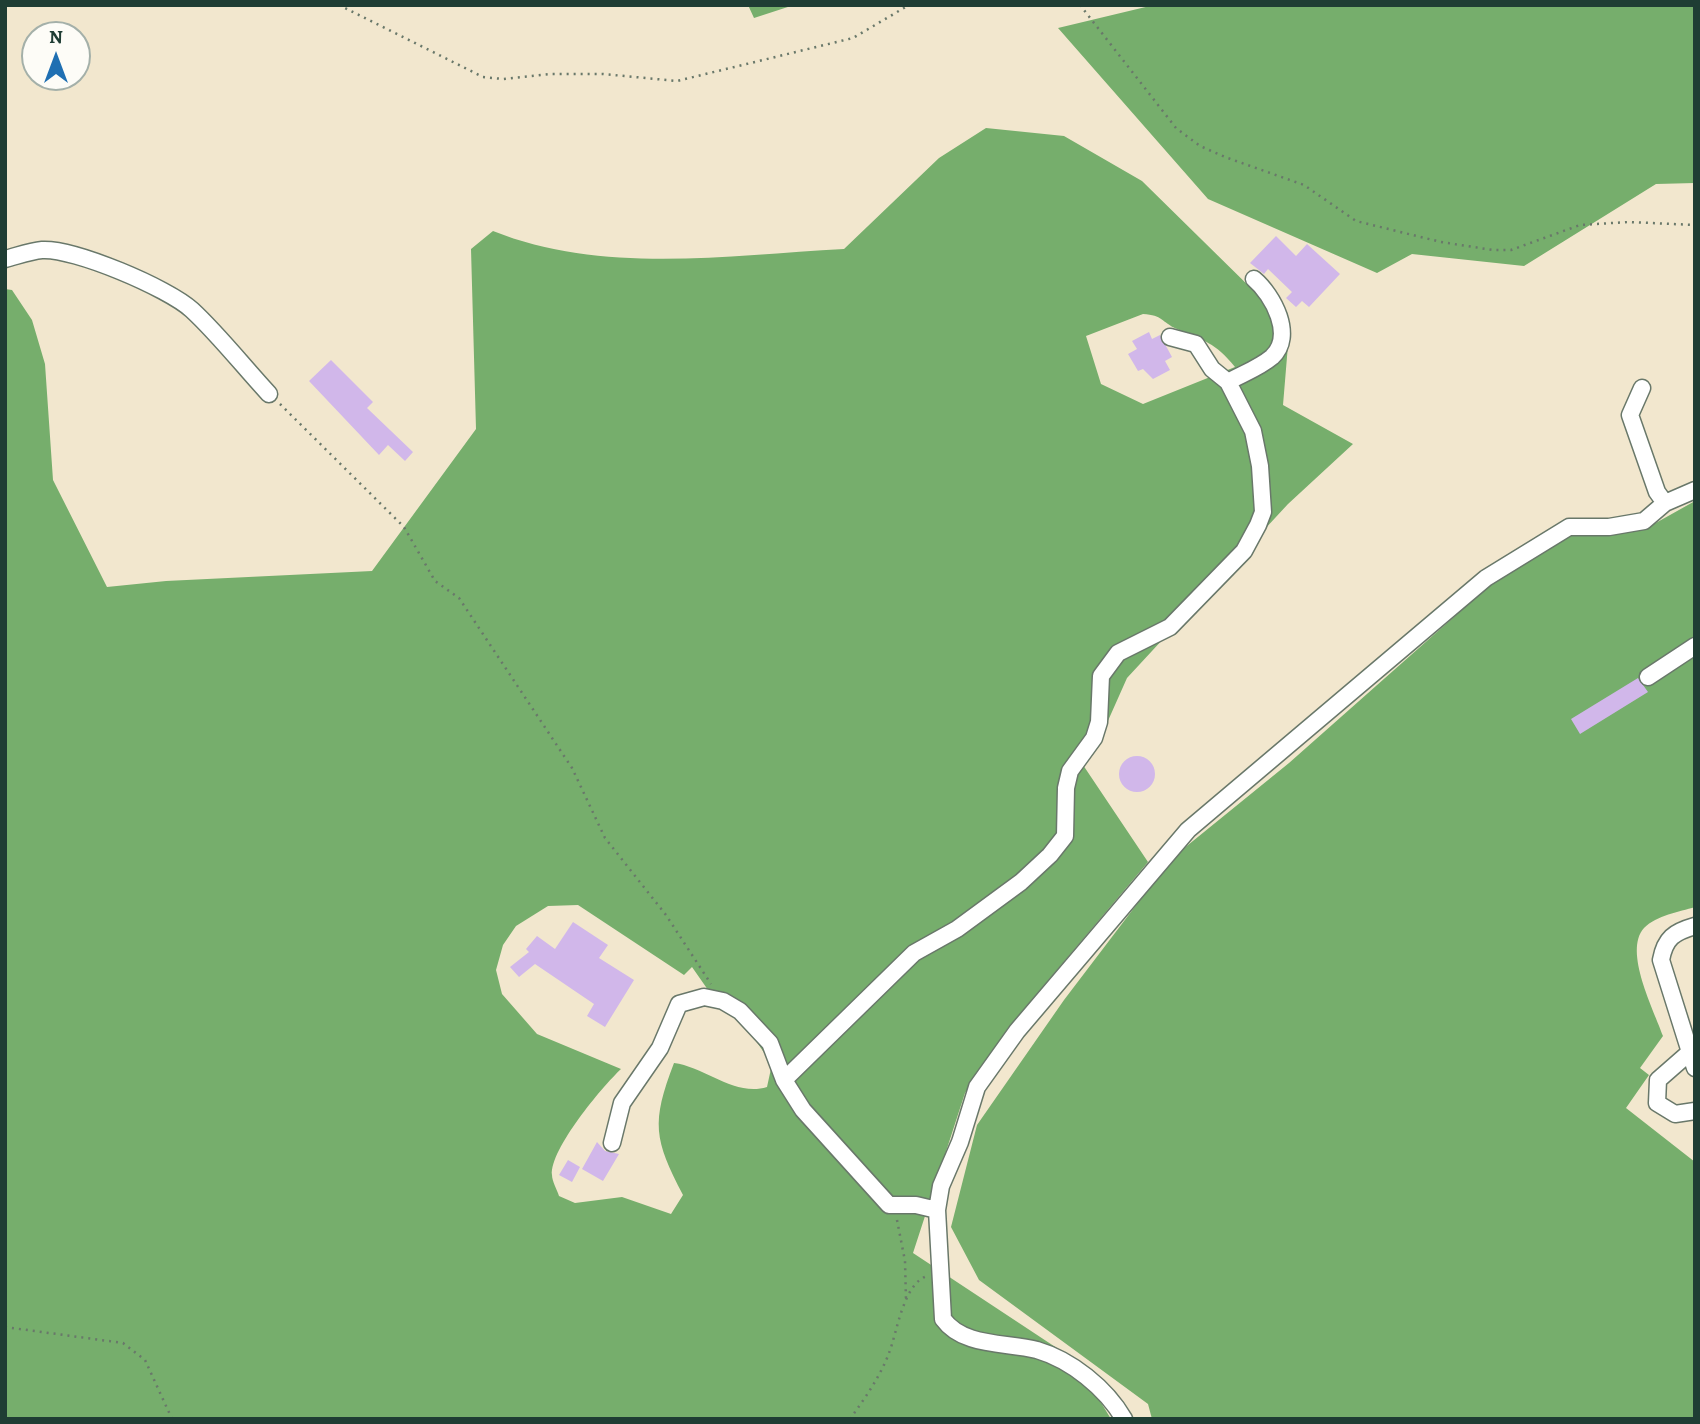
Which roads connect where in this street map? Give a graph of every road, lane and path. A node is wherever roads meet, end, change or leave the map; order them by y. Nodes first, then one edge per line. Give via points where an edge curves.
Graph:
1 (339, 5) edge
2 (909, 5) edge
3 (1080, 5) edge
4 (1695, 225) edge
5 (5, 259) edge
6 (1254, 279) dead end
7 (1170, 337) dead end
8 (1228, 382) junction
9 (1642, 388) dead end
10 (269, 394) joint
11 (1695, 490) edge
12 (1665, 503) junction
13 (1695, 646) edge
14 (1648, 677) dead end
15 (1695, 926) edge
16 (723, 1000) junction
17 (1692, 1060) edge
18 (784, 1080) junction
19 (1695, 1111) edge
20 (612, 1143) dead end
21 (889, 1205) junction
22 (937, 1210) junction
23 (941, 1272) junction
24 (906, 1301) junction
25 (5, 1326) edge
26 (172, 1419) edge
27 (850, 1419) edge
28 (1124, 1419) edge

1 - 2 path via 483,77 603,74 677,81 853,38
3 - 4 path via 1176,128 1200,146 1304,185 1356,221 1493,250 1511,250 1580,225
5 - 10 street via 43,250 60,253 171,294
6 - 8 street via 1281,319 1281,341 1274,355
7 - 8 street via 1196,344 1212,369
8 - 18 street via 1253,431 1263,512 1244,551 1170,627 1118,653 1101,676 1099,722 1094,738 1070,771 1066,788 1065,836 1021,882 957,929 914,953
9 - 12 street via 1630,415
10 - 16 path via 404,527 435,581 459,598 572,768 606,838 666,915
11 - 12 street
12 - 22 street via 1644,521 1569,527 1486,578 1188,830 1017,1031 977,1087 941,1186
13 - 14 street
15 - 17 street via 1674,933 1661,960
16 - 18 street via 770,1043
16 - 20 street via 704,997 679,1004 660,1048 622,1103
17 - 19 street via 1658,1080 1657,1102 1675,1114
18 - 21 street via 826,1137
21 - 22 street
21 - 24 path via 900,1224
22 - 23 street
23 - 24 path via 922,1278
23 - 28 street via 943,1319 952,1332 1038,1350 1073,1366 1115,1404
24 - 27 path via 890,1352
25 - 26 path via 122,1343 145,1360

